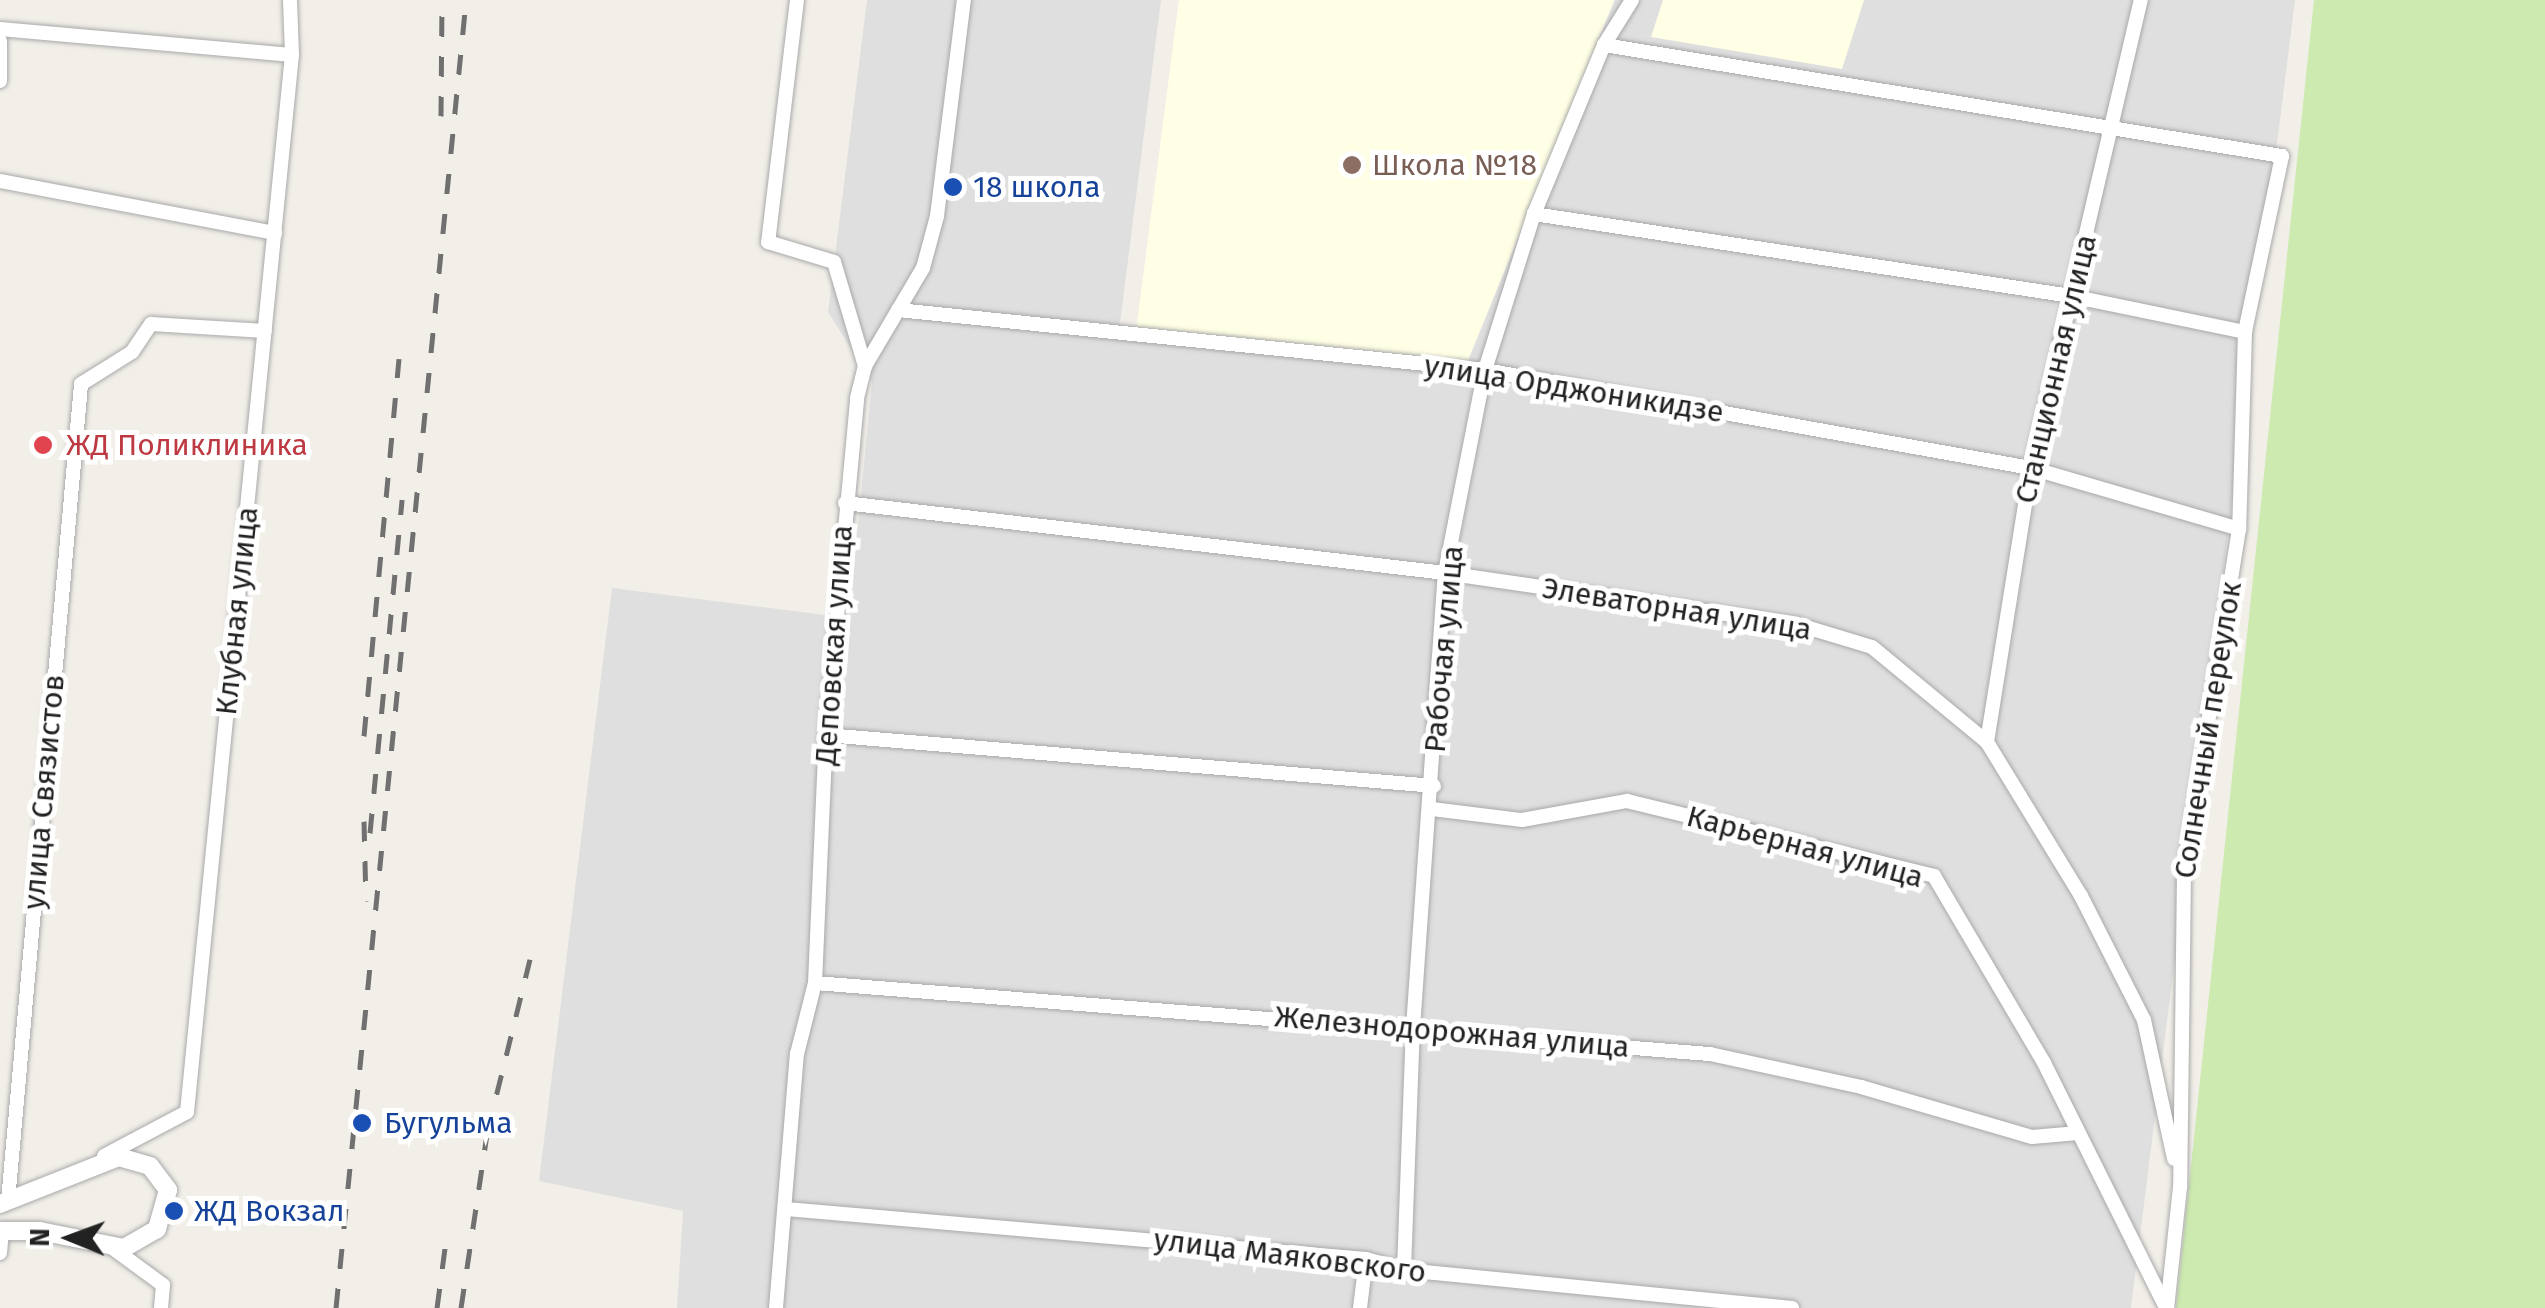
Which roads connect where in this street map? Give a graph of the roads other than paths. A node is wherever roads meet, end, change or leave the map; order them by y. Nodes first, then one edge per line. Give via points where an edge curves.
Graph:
1 (290, 0) edge
2 (796, 0) edge
3 (964, 0) edge
4 (1632, 0) edge
5 (2141, 0) edge
6 (0, 29) edge
7 (0, 41) edge
8 (1604, 45) junction
9 (292, 55) junction
10 (0, 81) edge
11 (2112, 129) junction
12 (0, 181) edge
13 (1534, 214) junction
14 (275, 232) junction
15 (2071, 296) junction
16 (898, 310) junction
17 (265, 330) junction
18 (2245, 332) junction
19 (865, 366) junction
20 (1485, 370) junction
21 (2030, 468) junction
22 (845, 503) junction
23 (2239, 528) junction
24 (1446, 572) junction
25 (826, 735) junction
26 (1987, 742) junction
27 (1434, 786) junction
28 (1432, 809) junction
29 (816, 982) junction
30 (1412, 1028) junction
31 (2078, 1133) junction
32 (90, 1163) junction
33 (2180, 1188) junction
34 (4, 1203) edge
35 (786, 1208) junction
36 (1, 1231) edge
37 (114, 1249) junction
38 (0, 1253) edge
39 (1366, 1259) junction
40 (1404, 1270) junction
41 (161, 1308) edge
42 (776, 1308) edge
43 (1360, 1308) edge
44 (1792, 1308) edge
45 (2166, 1308) edge

1 - 9 street, Клубная улица
2 - 19 street via 768,242 834,262
3 - 16 street, Деповская улица via 937,216 923,268
4 - 8 street, Рабочая улица
5 - 11 street, Станционная улица
6 - 9 street
7 - 10 street
8 - 11 street
8 - 13 street, Рабочая улица
9 - 14 street, Клубная улица
11 - 15 street, Станционная улица
11 - 18 street, Солнечный переулок via 2282,156
12 - 14 street
13 - 15 street
13 - 20 street, Рабочая улица
14 - 17 street, Клубная улица
15 - 18 street
15 - 21 street, Станционная улица
16 - 19 street, Деповская улица
16 - 20 street, улица Орджоникидзе
17 - 32 street, Клубная улица via 187,1112
17 - 34 street, улица Связистов via 151,324 132,352 80,384
18 - 23 street, Солнечный переулок
19 - 22 street, Деповская улица
20 - 21 street, улица Орджоникидзе
20 - 24 street, Рабочая улица
21 - 23 street, улица Орджоникидзе
21 - 26 street, Станционная улица
22 - 24 street, Элеваторная улица
22 - 25 street, Деповская улица
23 - 33 street, Солнечный переулок via 2184,872
24 - 26 street, Элеваторная улица via 1796,624 1872,647
24 - 27 street, Рабочая улица
25 - 27 street
25 - 29 street, Деповская улица
26 - 33 street, Элеваторная улица via 2081,896 2144,1020
27 - 28 street, Рабочая улица
28 - 30 street, Рабочая улица
28 - 31 street, Карьерная улица via 1522,820 1626,801 1934,876
29 - 30 street, Железнодорожная улица
29 - 35 street, Деповская улица via 796,1054
30 - 31 street, Железнодорожная улица via 1710,1054 1861,1087 2032,1137
30 - 40 street, Рабочая улица
31 - 45 street, Карьерная улица
32 - 34 street
32 - 37 street via 141,1160 167,1183 168,1206 157,1230 136,1245
33 - 45 street, Солнечный переулок
35 - 39 street, улица Маяковского
35 - 42 street, Деповская улица
36 - 37 street via 40,1231
36 - 38 street
37 - 41 street via 163,1285
39 - 40 street, улица Маяковского
39 - 43 street
40 - 44 street, улица Маяковского

